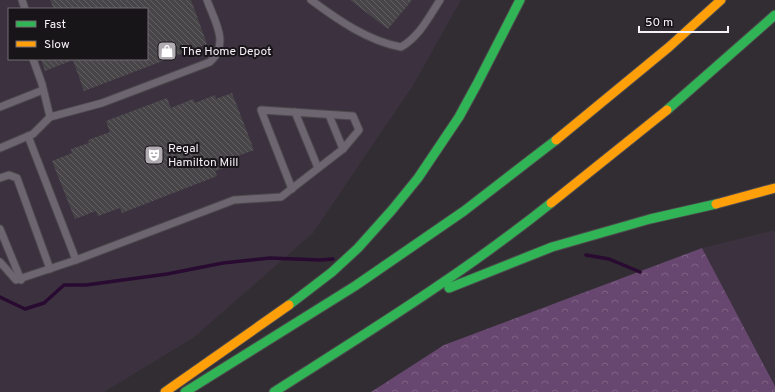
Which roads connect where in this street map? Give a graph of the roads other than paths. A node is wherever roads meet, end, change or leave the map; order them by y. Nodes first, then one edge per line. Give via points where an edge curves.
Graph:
1 (207, 0) edge
2 (311, 0) edge
3 (440, 0) edge
4 (520, 0) edge
5 (721, 0) edge
6 (775, 15) edge
7 (33, 60) edge
8 (44, 90) junction
9 (0, 107) edge
10 (295, 112) junction
11 (328, 115) junction
12 (50, 117) junction
13 (28, 136) junction
14 (0, 148) edge
15 (343, 149) junction
16 (318, 168) junction
17 (0, 178) edge
18 (775, 188) edge
19 (292, 189) junction
20 (0, 229) edge
21 (76, 260) junction
22 (0, 262) edge
23 (50, 268) junction
24 (21, 280) junction
25 (413, 303) junction
26 (165, 392) edge
27 (185, 392) edge
28 (274, 392) edge

1 - 12 lane via 220,35 221,45 216,57 210,62 102,104
2 - 3 lane via 349,26 386,44 401,47 410,42
4 - 26 highway via 449,132 401,200 373,232 336,268 295,302
5 - 27 highway via 569,130 464,211 355,286
6 - 25 highway via 685,95 593,170 513,232
7 - 8 lane
8 - 9 lane
8 - 12 lane
10 - 11 lane
10 - 16 lane
10 - 19 lane via 261,110
11 - 15 lane
11 - 15 lane via 353,116 359,130
12 - 13 lane
13 - 14 lane
13 - 21 lane
15 - 16 lane
16 - 19 lane
17 - 23 lane via 17,178
18 - 25 highway via 650,219 552,247
19 - 21 lane via 281,197 234,200
20 - 24 lane
21 - 23 lane
22 - 24 lane via 16,280
23 - 24 lane
25 - 28 highway

